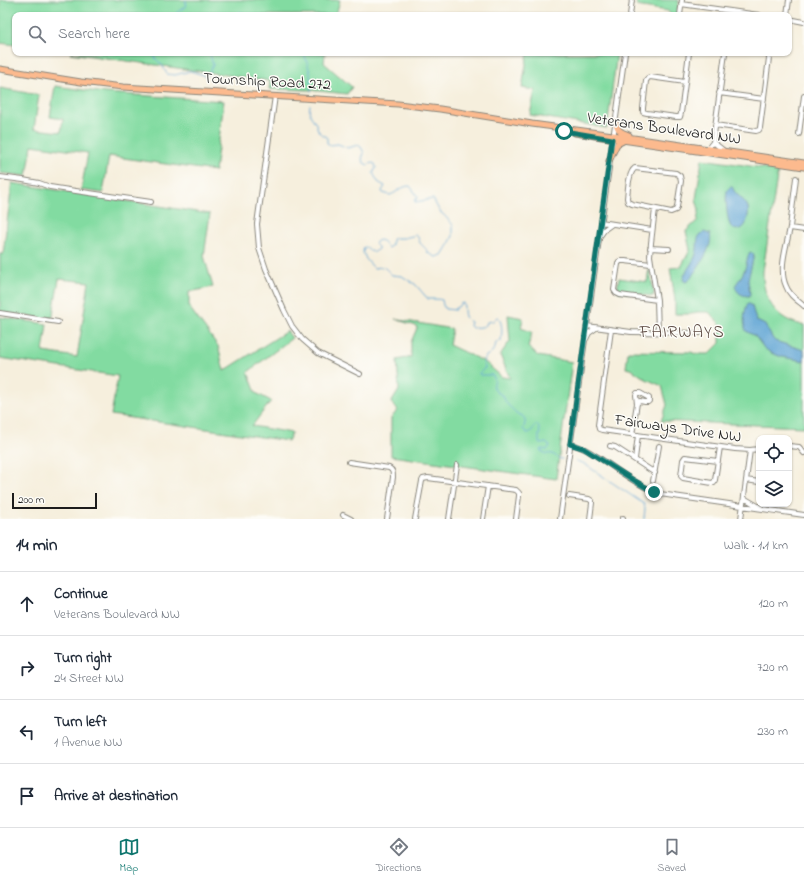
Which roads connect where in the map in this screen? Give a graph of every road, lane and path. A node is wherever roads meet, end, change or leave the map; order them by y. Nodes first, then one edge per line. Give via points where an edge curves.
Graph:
1 (632, 0) edge
2 (789, 0) edge
3 (682, 2) edge
4 (630, 12) edge
5 (680, 12) edge
6 (737, 12) edge
7 (787, 12) edge
8 (792, 20) edge
9 (804, 22) edge
10 (625, 56) edge
11 (689, 56) edge
12 (725, 56) edge
13 (769, 56) edge
14 (0, 69) edge
15 (685, 82) junction
16 (719, 93) junction
17 (275, 96) junction
18 (804, 96) edge
19 (764, 99) junction
20 (804, 99) edge
21 (615, 121) junction
22 (532, 124) joint
23 (715, 125) junction
24 (799, 134) dead end
25 (613, 137) junction
26 (641, 139) junction
27 (624, 141) junction
28 (713, 142) junction
29 (706, 149) junction
30 (726, 151) junction
31 (610, 161) junction
32 (804, 163) edge
33 (804, 167) edge
34 (0, 177) edge
35 (796, 178) dead end
36 (151, 202) dead end
37 (655, 209) junction
38 (601, 222) junction
39 (612, 224) junction
40 (790, 228) junction
41 (652, 230) junction
42 (804, 230) edge
43 (598, 240) junction
44 (650, 248) junction
45 (669, 249) dead end
46 (651, 264) junction
47 (658, 300) junction
48 (803, 304) edge
49 (0, 313) edge
50 (58, 322) dead end
51 (586, 326) junction
52 (596, 328) junction
53 (611, 330) junction
54 (658, 332) junction
55 (700, 334) dead end
56 (584, 342) junction
57 (360, 374) dead end
58 (636, 404) dead end
59 (635, 435) junction
60 (570, 444) junction
61 (610, 446) dead end
62 (659, 446) dead end
63 (792, 446) edge
64 (720, 447) junction
65 (756, 449) edge
66 (750, 450) junction
67 (804, 453) edge
68 (633, 458) junction
69 (718, 461) junction
70 (349, 462) dead end
71 (457, 465) dead end
72 (655, 473) junction
73 (746, 480) junction
74 (455, 481) junction
75 (654, 481) dead end
76 (756, 482) edge
77 (488, 486) junction
78 (569, 496) dead end
79 (744, 498) junction
80 (743, 507) junction
81 (766, 510) junction
82 (343, 515) dead end
83 (804, 515) edge
84 (351, 519) edge
85 (387, 519) edge
86 (415, 519) edge
87 (449, 519) edge
88 (483, 519) edge
89 (516, 519) edge
90 (560, 519) edge
91 (590, 519) edge
92 (741, 519) edge

1 - 4 street
2 - 7 street
3 - 5 street
3 - 6 street
8 - 9 street
10 - 21 street
11 - 15 street
12 - 16 street
13 - 19 street
14 - 17 main road, Township Road 272 via 123,87
15 - 15 street via 680,116 643,112 648,78
16 - 19 street
16 - 23 street
17 - 22 main road, Township Road 272 via 398,104
17 - 57 street via 257,224 259,248 284,310 302,339 318,352
18 - 20 street
19 - 23 street via 759,130
20 - 24 street
21 - 25 street
21 - 26 main road via 617,129 621,132
22 - 25 main road, Veterans Boulevard NW
23 - 28 street
25 - 26 main road, Veterans Boulevard NW
25 - 27 main road, Veterans Boulevard NW
25 - 31 street
26 - 29 main road, Veterans Boulevard NW
27 - 31 main road via 617,144
27 - 33 main road, Veterans Boulevard NW
28 - 29 street
28 - 30 street
29 - 30 main road, Veterans Boulevard NW
30 - 32 main road, Veterans Boulevard NW
31 - 38 street
34 - 36 street
35 - 40 street
37 - 37 street via 632,204 627,200 632,169 676,173 680,176 677,209 674,212
37 - 41 street
38 - 39 street
38 - 43 street
39 - 41 street
39 - 43 street
40 - 42 street
40 - 48 street via 783,273 789,292
41 - 44 street
43 - 51 street
44 - 45 street
44 - 46 street
46 - 47 street
46 - 47 street via 620,261 614,290 620,295
47 - 54 street
49 - 50 street
51 - 52 street
51 - 56 street
52 - 53 street
52 - 56 street via 589,333
53 - 54 street
53 - 59 street, Fairways Drive NW via 598,427 602,430
54 - 55 street
56 - 60 street
58 - 59 street
59 - 64 street, Fairways Drive NW
59 - 68 street
60 - 80 street via 583,448 654,492
60 - 90 street
61 - 68 street
62 - 72 street
63 - 67 street
64 - 66 street, Fairways Drive NW
64 - 69 street
65 - 66 street
66 - 73 street, Fairways Drive NW
68 - 72 street
69 - 69 street via 713,482 681,476 682,460 685,457
70 - 85 street via 391,469 393,477
71 - 74 street
72 - 75 street
73 - 76 street
73 - 79 street, Fairways Drive NW
74 - 77 street
74 - 86 street via 423,479
74 - 87 street
77 - 88 street
77 - 89 street via 518,492
78 - 91 street via 592,501
79 - 80 street, Fairways Drive NW
79 - 81 street
80 - 81 street
80 - 92 street, Fairways Drive NW
81 - 83 street
82 - 84 street

